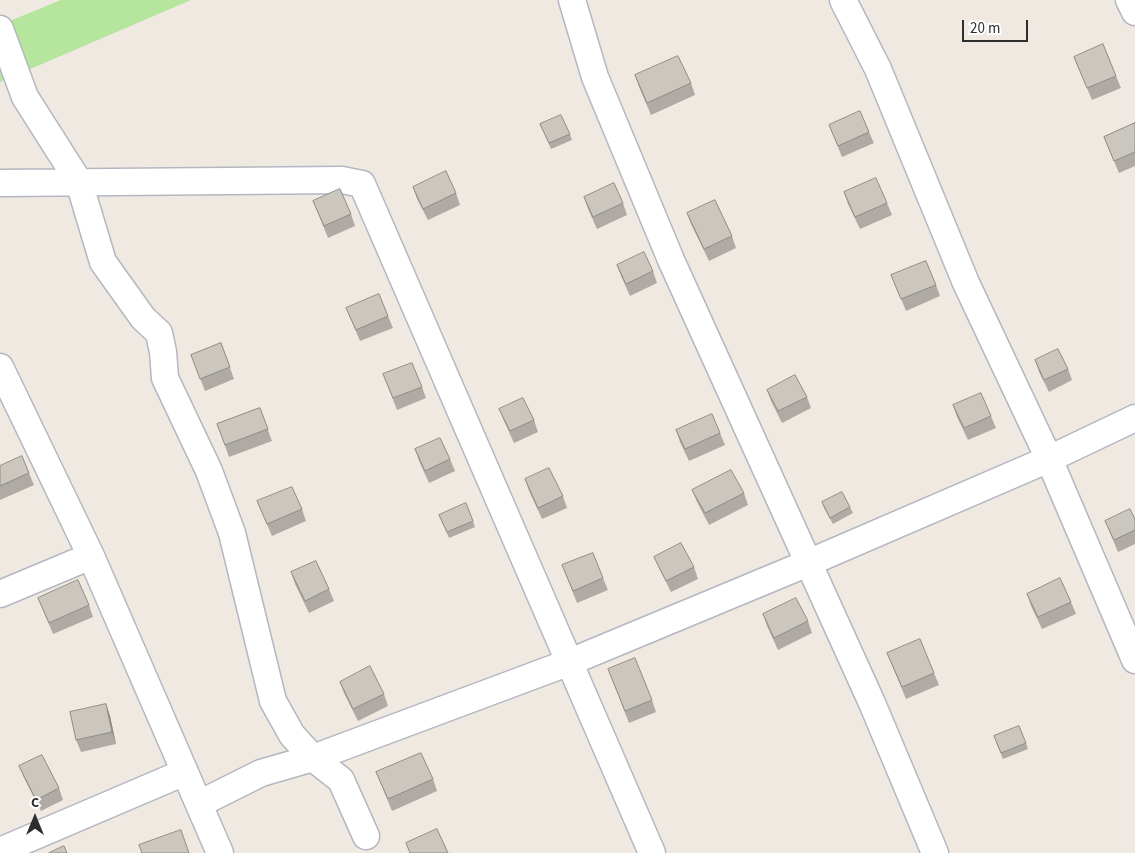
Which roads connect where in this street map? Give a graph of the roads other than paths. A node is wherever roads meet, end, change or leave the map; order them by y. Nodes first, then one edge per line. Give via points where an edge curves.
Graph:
1 (572, 0) edge
2 (843, 0) edge
3 (1129, 0) edge
4 (1135, 12) edge
5 (0, 29) edge
6 (79, 182) junction
7 (0, 183) edge
8 (0, 367) edge
9 (1135, 418) edge
10 (1049, 459) junction
11 (91, 556) junction
12 (808, 563) junction
13 (0, 594) edge
14 (1135, 660) edge
15 (570, 662) junction
16 (313, 758) junction
17 (185, 772) junction
18 (199, 804) junction
19 (366, 836) dead end
20 (0, 851) edge
21 (220, 853) edge
22 (652, 853) edge
23 (934, 853) edge

1 - 12 street via 595,77 671,260
2 - 10 street via 886,88 992,341
3 - 4 street
5 - 6 street via 24,97
6 - 7 street
6 - 15 street via 342,180 362,184
6 - 16 street via 103,262 143,318 159,333 164,378 209,471 232,533 273,701 292,735
8 - 11 street
9 - 10 street
10 - 12 street
10 - 14 street
11 - 13 street
11 - 17 street
12 - 15 street
12 - 23 street via 872,703
15 - 16 street
15 - 22 street
16 - 18 street via 261,773
16 - 19 street via 341,780
17 - 18 street
17 - 20 street
18 - 21 street

